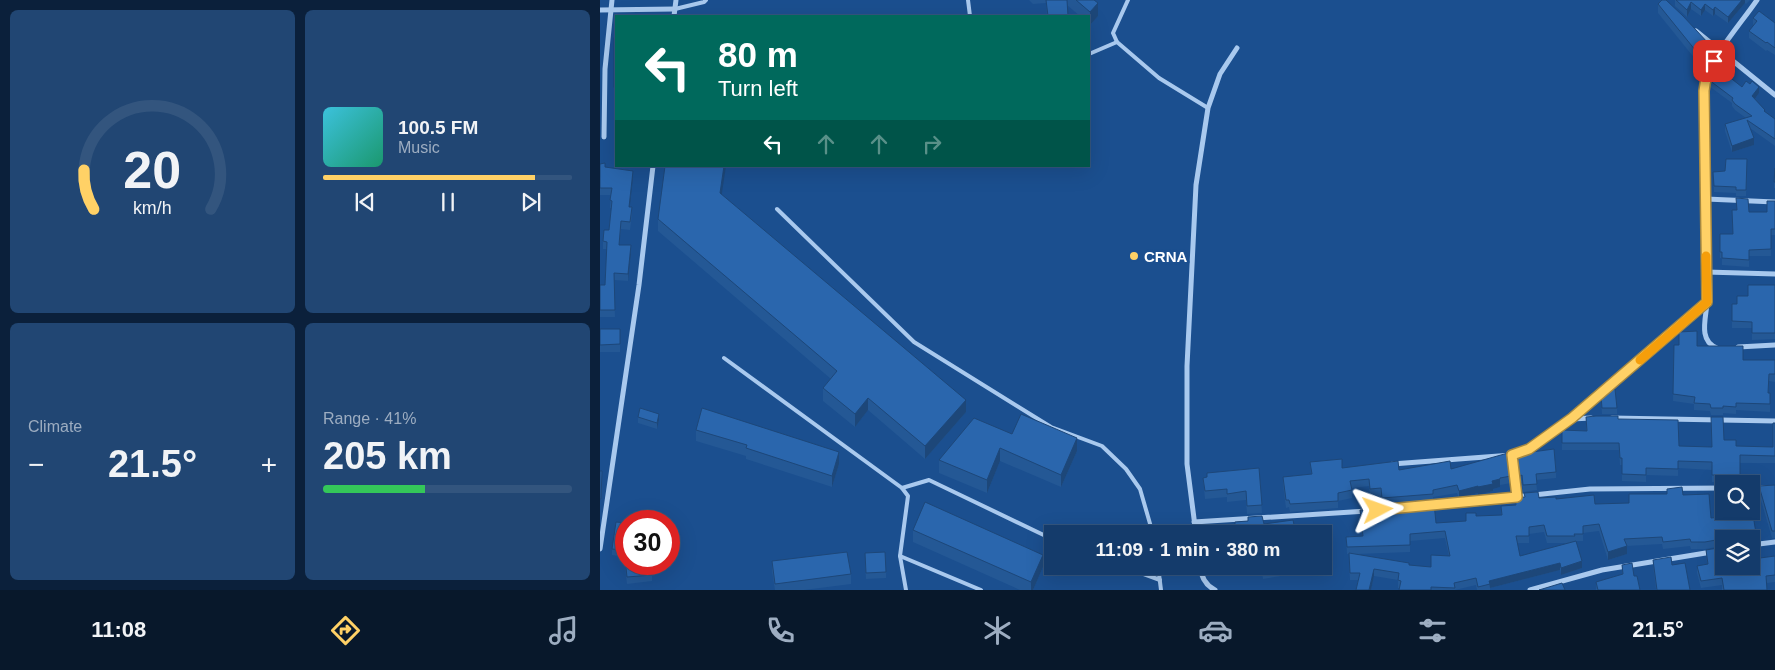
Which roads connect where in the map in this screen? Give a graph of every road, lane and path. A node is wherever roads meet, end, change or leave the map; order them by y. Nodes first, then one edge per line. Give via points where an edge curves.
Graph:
1 (612, 0) edge
2 (676, 0) edge
3 (706, 0) edge
4 (968, 0) edge
5 (1128, 0) edge
6 (1757, 0) edge
7 (674, 9) junction
8 (600, 10) edge
9 (611, 10) junction
10 (674, 15) edge
11 (970, 15) edge
12 (1693, 28) edge
13 (1117, 42) junction
14 (1238, 48) dead end
15 (1720, 52) junction
16 (1090, 54) edge
17 (1775, 95) edge
18 (1208, 108) junction
19 (604, 137) dead end
20 (653, 167) edge
21 (1706, 199) junction
22 (1775, 202) edge
23 (777, 209) dead end
24 (1706, 272) junction
25 (1775, 274) edge
26 (1707, 302) junction
27 (1775, 345) edge
28 (1721, 348) edge
29 (1730, 348) edge
30 (724, 358) dead end
31 (1572, 418) junction
32 (1599, 418) edge
33 (1608, 418) edge
34 (1775, 421) edge
35 (1512, 455) junction
36 (1389, 464) edge
37 (902, 488) junction
38 (1715, 488) edge
39 (1760, 488) edge
40 (1775, 488) edge
41 (1517, 497) junction
42 (1425, 507) edge
43 (1376, 510) edge
44 (1194, 522) junction
45 (1150, 525) edge
46 (1194, 525) edge
47 (602, 527) edge
48 (1044, 535) edge
49 (1775, 542) edge
50 (1760, 544) edge
51 (600, 549) edge
52 (1715, 551) edge
53 (900, 556) junction
54 (1146, 575) edge
55 (1159, 575) edge
56 (1202, 575) edge
57 (1160, 580) junction
58 (906, 590) edge
59 (981, 590) edge
60 (1161, 590) edge
61 (1215, 590) edge
62 (1530, 590) edge

1 - 9 street
2 - 7 street
3 - 7 lane
4 - 11 lane
5 - 13 lane via 1113,33
6 - 15 street
7 - 9 street
7 - 10 street
8 - 9 street
9 - 19 street
12 - 15 street
13 - 16 lane
13 - 18 lane via 1160,78
14 - 18 street via 1220,74
15 - 17 street
15 - 21 street via 1705,81
18 - 44 street via 1196,184 1187,366 1187,464
20 - 47 street via 640,285
21 - 22 street
21 - 24 street
23 - 45 lane via 914,342 1051,427 1102,446 1126,469 1140,489
24 - 25 street
24 - 26 street
26 - 28 street via 1705,339 1714,347
26 - 31 street
27 - 29 street
30 - 37 lane
31 - 32 street
31 - 35 street via 1529,449
33 - 34 street
35 - 36 street
35 - 41 street
37 - 48 lane via 929,480
37 - 53 lane via 908,496
38 - 41 street via 1590,489
39 - 40 street
41 - 42 street
43 - 44 street
44 - 46 street
47 - 51 street
49 - 50 street
52 - 62 street via 1602,570
53 - 58 lane
53 - 59 lane
54 - 57 lane
55 - 57 lane
56 - 61 street via 1209,587
57 - 60 lane

